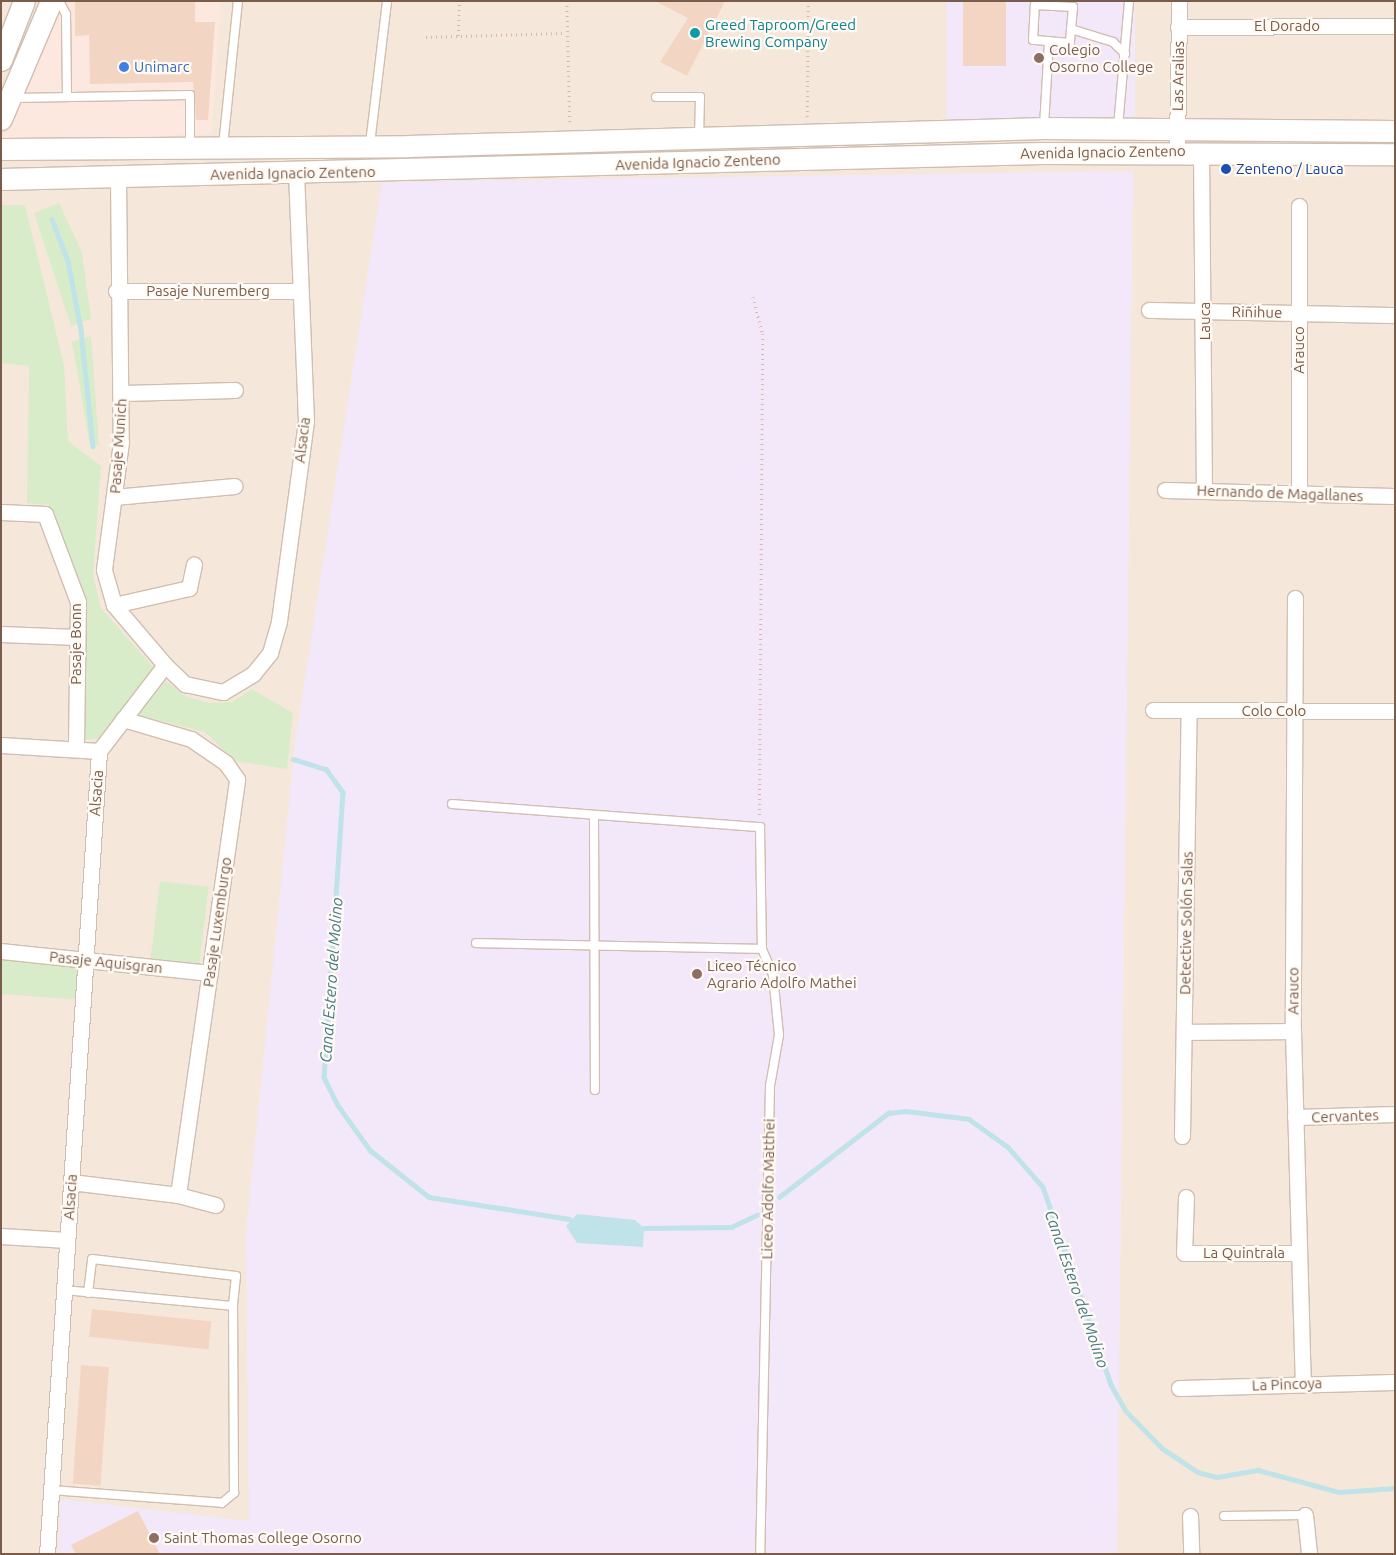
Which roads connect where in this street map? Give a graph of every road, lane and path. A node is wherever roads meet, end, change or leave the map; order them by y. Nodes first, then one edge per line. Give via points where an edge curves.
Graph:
1 (24, 1) edge
2 (51, 1) edge
3 (59, 1) edge
4 (238, 1) edge
5 (387, 1) edge
6 (459, 1) edge
7 (566, 1) edge
8 (808, 1) edge
9 (1129, 1) edge
10 (1179, 1) edge
11 (1395, 26) edge
12 (1178, 27) junction
13 (1071, 29) junction
14 (564, 33) junction
15 (458, 36) junction
16 (426, 37) dead end
17 (1049, 41) junction
18 (1125, 54) junction
19 (1, 60) edge
20 (68, 97) junction
21 (10, 98) junction
22 (656, 98) dead end
23 (1, 119) edge
24 (1044, 128) junction
25 (1177, 128) junction
26 (1118, 129) junction
27 (1395, 131) edge
28 (807, 136) junction
29 (700, 139) junction
30 (571, 142) junction
31 (370, 146) junction
32 (190, 148) junction
33 (223, 148) junction
34 (1, 149) edge
35 (1201, 150) junction
36 (1178, 151) junction
37 (1043, 153) junction
38 (1395, 154) edge
39 (807, 158) junction
40 (364, 171) junction
41 (296, 173) junction
42 (118, 176) junction
43 (1, 179) edge
44 (1299, 206) dead end
45 (116, 291) junction
46 (300, 291) junction
47 (753, 298) dead end
48 (1149, 310) dead end
49 (1205, 311) junction
50 (1299, 313) junction
51 (1395, 315) edge
52 (235, 390) dead end
53 (122, 393) junction
54 (234, 486) dead end
55 (1165, 490) dead end
56 (1204, 491) junction
57 (1299, 494) junction
58 (1395, 496) edge
59 (114, 497) junction
60 (1, 512) edge
61 (194, 566) dead end
62 (1295, 598) dead end
63 (114, 606) junction
64 (1, 634) edge
65 (76, 638) junction
66 (165, 666) junction
67 (1153, 710) dead end
68 (1189, 710) junction
69 (1293, 711) junction
70 (1395, 711) edge
71 (123, 719) junction
72 (1, 745) edge
73 (76, 749) junction
74 (99, 751) junction
75 (452, 804) dead end
76 (594, 815) junction
77 (760, 827) junction
78 (476, 943) dead end
79 (592, 945) junction
80 (762, 949) junction
81 (1, 951) edge
82 (85, 960) junction
83 (210, 973) junction
84 (1293, 1031) junction
85 (1184, 1032) junction
86 (594, 1090) dead end
87 (1395, 1114) edge
88 (1295, 1118) junction
89 (1182, 1136) dead end
90 (71, 1182) junction
91 (178, 1195) junction
92 (1186, 1197) dead end
93 (216, 1205) dead end
94 (1, 1236) edge
95 (67, 1240) junction
96 (1299, 1252) junction
97 (63, 1290) junction
98 (88, 1293) junction
99 (233, 1306) junction
100 (1395, 1382) edge
101 (1303, 1383) junction
102 (1179, 1388) dead end
103 (51, 1490) junction
104 (1305, 1515) joint
105 (1190, 1516) dead end
106 (1224, 1516) dead end
107 (46, 1554) edge
108 (760, 1554) edge
109 (1190, 1554) edge
110 (1309, 1554) edge

1 - 19 main road
2 - 21 main road
3 - 20 lane via 66,14
4 - 33 lane
5 - 31 lane
6 - 15 path
7 - 14 path
8 - 28 path
9 - 18 lane
10 - 12 street, Las Aralias
11 - 12 street, El Dorado
12 - 25 street, Las Aralias
13 - 17 lane via 1070,43
13 - 17 lane via 1073,7 1035,5 1033,40
13 - 18 lane via 1112,42
14 - 15 path
14 - 30 path
15 - 16 path
17 - 24 lane
18 - 26 lane
20 - 21 lane
20 - 32 lane via 190,95
21 - 23 main road
22 - 29 lane via 700,96
24 - 26 main road, Avenida Ignacio Zenteno
24 - 28 main road, Avenida Ignacio Zenteno
24 - 37 main road
25 - 26 main road, Avenida Ignacio Zenteno
25 - 27 main road, Avenida Ignacio Zenteno
25 - 36 street, Las Aralias
28 - 29 main road, Avenida Ignacio Zenteno
28 - 39 main road
29 - 30 main road, Avenida Ignacio Zenteno
30 - 31 main road, Avenida Ignacio Zenteno
31 - 33 main road, Avenida Ignacio Zenteno
31 - 40 main road
32 - 33 main road, Avenida Ignacio Zenteno
32 - 34 main road, Avenida Ignacio Zenteno
35 - 36 main road, Avenida Ignacio Zenteno
35 - 38 main road, Avenida Ignacio Zenteno
35 - 49 street, Lauca
36 - 37 main road, Avenida Ignacio Zenteno
37 - 39 main road, Avenida Ignacio Zenteno
39 - 40 main road, Avenida Ignacio Zenteno
40 - 41 main road, Avenida Ignacio Zenteno
41 - 42 main road, Avenida Ignacio Zenteno
41 - 46 street, Alsacia
42 - 43 main road, Avenida Ignacio Zenteno
42 - 45 street, Pasaje Munich
44 - 50 street, Arauco
45 - 46 street, Pasaje Nuremberg
45 - 53 street, Pasaje Munich
46 - 66 street, Alsacia via 306,421 279,621 270,653 253,674 223,692 185,684
47 - 77 path via 763,334
48 - 49 street, Riñihue
49 - 50 street, Riñihue
49 - 56 street, Lauca
50 - 51 street, Riñihue
50 - 57 street, Arauco
52 - 53 street
53 - 59 street, Pasaje Munich
54 - 59 street
55 - 56 street, Hernando de Magallanes
56 - 57 street, Hernando de Magallanes
57 - 58 street, Hernando de Magallanes
59 - 63 street, Pasaje Munich via 104,570
60 - 65 street, Pasaje Bonn via 45,514 78,602
61 - 63 street via 188,588
62 - 69 street, Arauco
63 - 66 street, Pasaje Munich
64 - 65 street
65 - 73 street, Pasaje Bonn
66 - 71 street, Alsacia
67 - 68 street, Colo Colo
68 - 69 street, Colo Colo
68 - 85 street, Detective Solón Salas
69 - 70 street, Colo Colo
69 - 84 street, Arauco
71 - 74 street, Alsacia
71 - 83 street, Pasaje Luxemburgo via 191,739 226,763 237,780
72 - 73 street
73 - 74 street
74 - 82 street, Alsacia
75 - 76 lane
76 - 77 lane
76 - 79 lane
77 - 80 lane, Liceo Adolfo Matthei
78 - 79 lane
79 - 80 lane
79 - 86 lane
80 - 108 lane, Liceo Adolfo Matthei via 773,976 779,1035 770,1086
81 - 82 street, Pasaje Aquisgran
82 - 83 street, Pasaje Aquisgran
82 - 90 street, Alsacia
83 - 91 street, Pasaje Luxemburgo
84 - 85 street
84 - 88 street, Arauco
85 - 89 street, Detective Solón Salas
87 - 88 street, Cervantes
88 - 96 street, Arauco
90 - 91 street
90 - 95 street, Alsacia
91 - 93 street
92 - 96 street, La Quintrala via 1184,1253
94 - 95 street
95 - 97 street, Alsacia
96 - 101 street, Arauco
97 - 98 lane
97 - 103 street, Alsacia
98 - 99 lane
98 - 99 lane via 92,1259 236,1276
99 - 103 lane via 234,1493 229,1500 222,1504
100 - 101 street, La Pincoya
101 - 102 street, La Pincoya
103 - 107 street, Alsacia
104 - 106 lane
104 - 110 street
105 - 109 street

